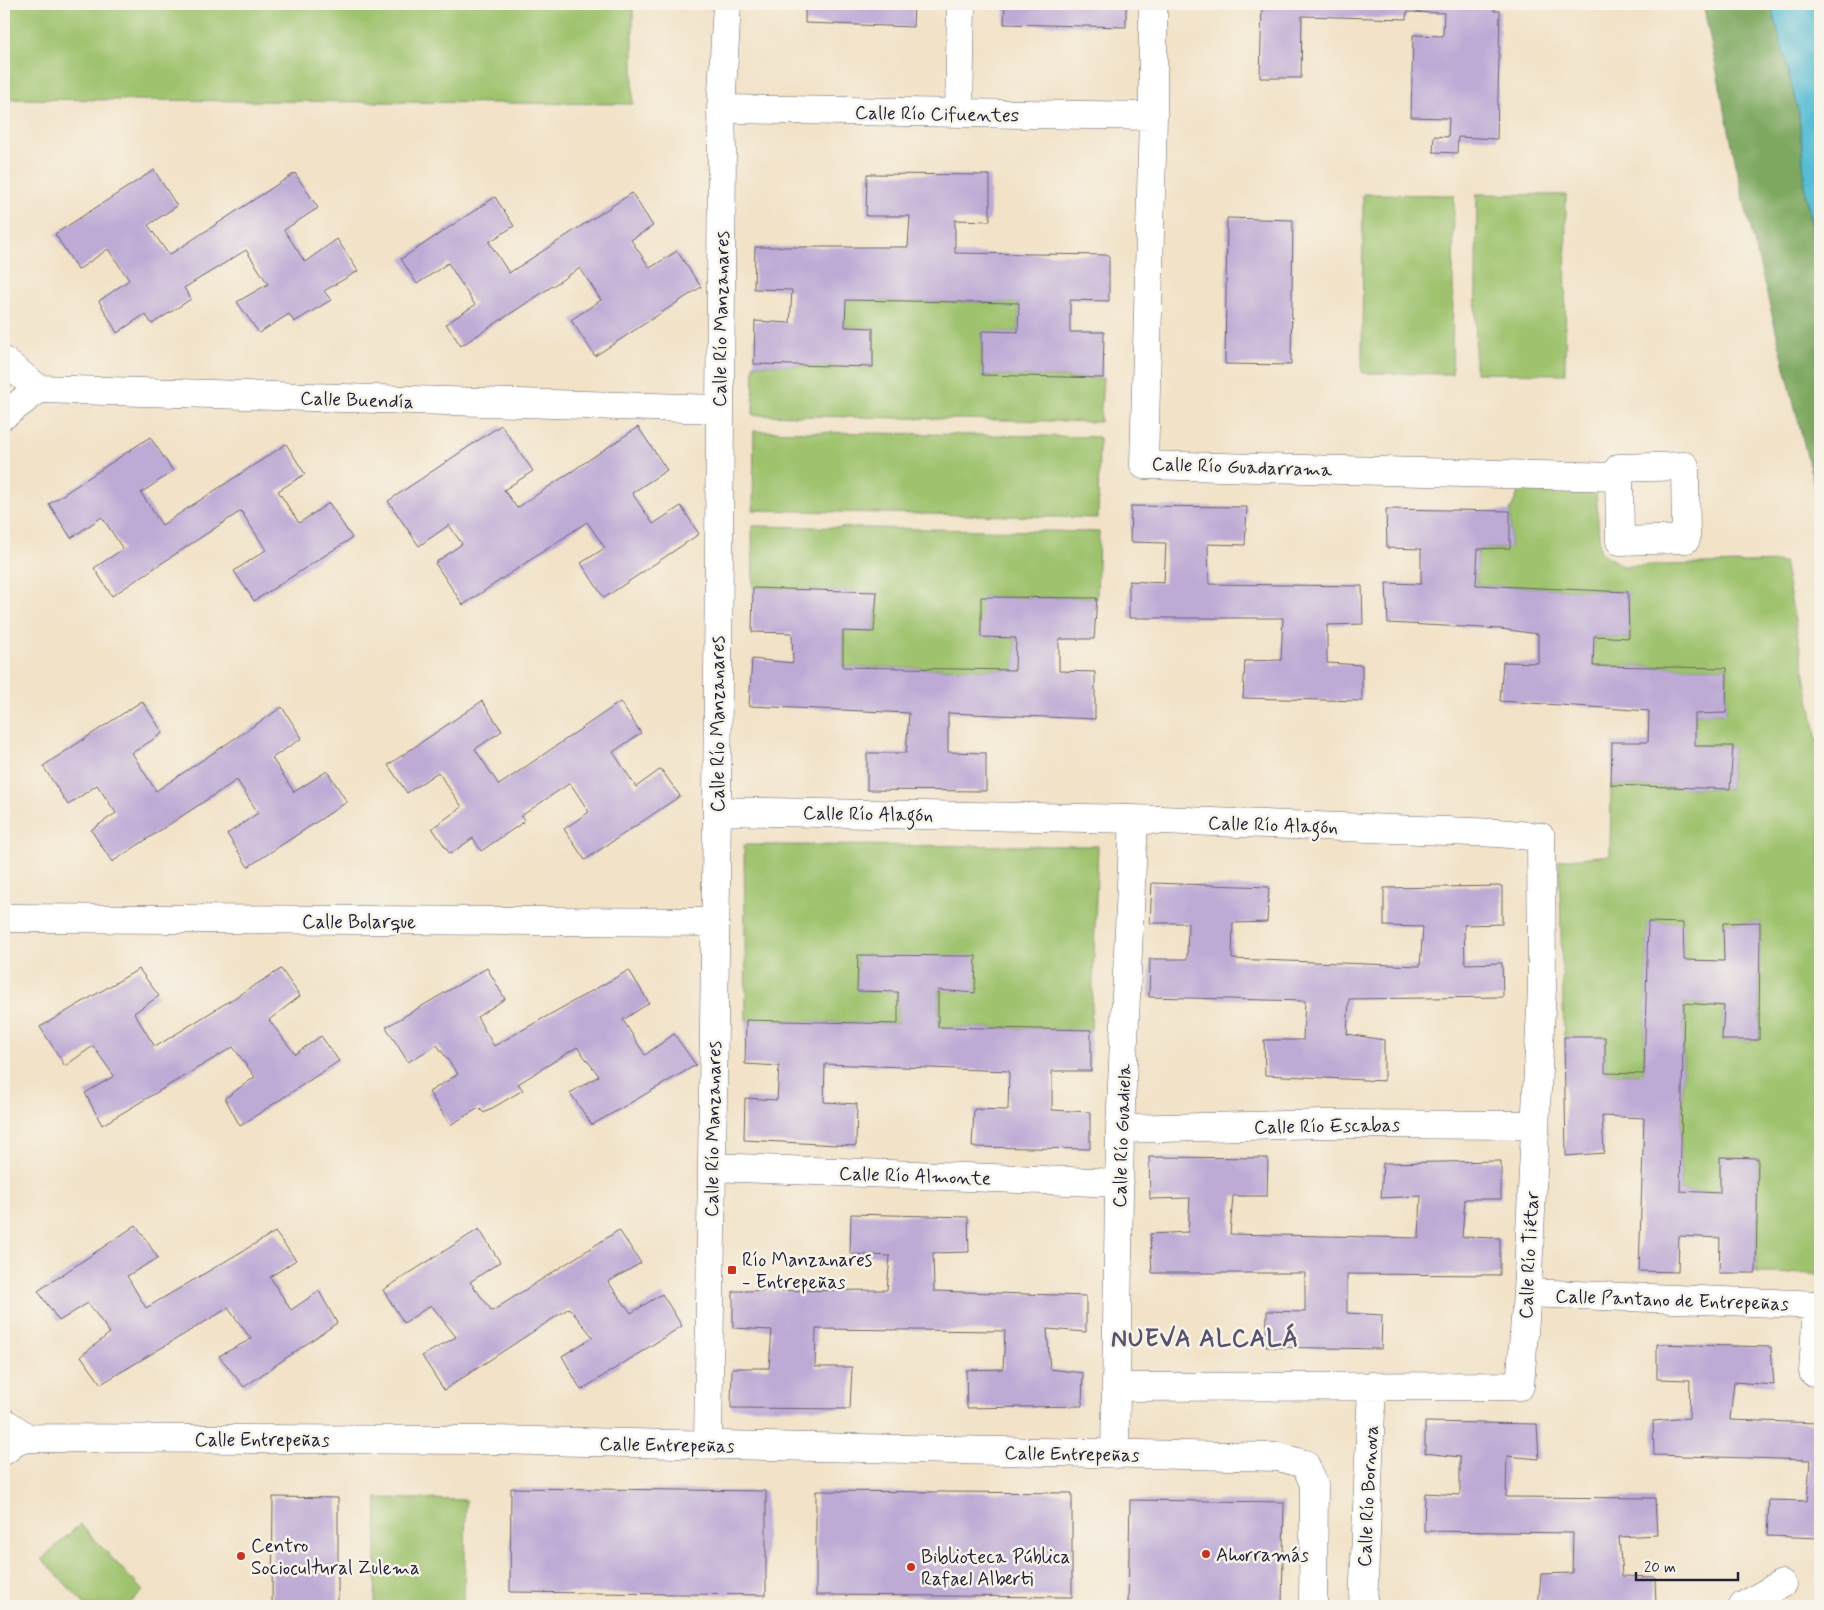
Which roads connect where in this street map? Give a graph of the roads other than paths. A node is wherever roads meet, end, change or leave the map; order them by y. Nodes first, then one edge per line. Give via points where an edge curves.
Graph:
1 (727, 4) edge
2 (961, 4) edge
3 (1153, 4) edge
4 (720, 109) junction
5 (959, 113) junction
6 (1152, 116) junction
7 (4, 362) edge
8 (39, 389) junction
9 (719, 409) junction
10 (4, 415) edge
11 (1619, 477) dead end
12 (717, 811) junction
13 (1134, 819) junction
14 (4, 918) edge
15 (715, 922) junction
16 (1535, 1125) junction
17 (1120, 1129) junction
18 (712, 1167) junction
19 (1119, 1183) junction
20 (1527, 1292) junction
21 (1819, 1305) edge
22 (1820, 1373) edge
23 (1372, 1386) junction
24 (1116, 1387) junction
25 (4, 1422) edge
26 (28, 1438) junction
27 (708, 1444) junction
28 (4, 1451) edge
29 (1115, 1454) junction
30 (1782, 1584) dead end
31 (1313, 1606) edge
32 (1363, 1606) edge
33 (1743, 1606) edge

1 - 4 street, Calle Río Manzanares
2 - 5 street
3 - 6 street, Calle Río Guadarrama
4 - 5 street, Calle Río Cifuentes
4 - 9 street, Calle Río Manzanares
5 - 6 street, Calle Río Cifuentes
6 - 11 street, Calle Río Guadarrama via 1144,465
7 - 8 street
8 - 9 street, Calle Buendía
8 - 10 street
9 - 12 street, Calle Río Manzanares
12 - 13 street, Calle Río Alagón
12 - 15 street, Calle Río Manzanares
13 - 16 street, Calle Río Alagón via 1488,832 1541,837 1542,988
13 - 17 street, Calle Río Guadiela
14 - 15 street, Calle Bolarque
15 - 18 street, Calle Río Manzanares
16 - 17 street, Calle Río Escabas via 1326,1124
16 - 20 street, Calle Río Tiétar
17 - 19 street, Calle Río Guadiela
18 - 19 street, Calle Río Almonte
18 - 27 street, Calle Río Manzanares
19 - 24 street, Calle Río Guadiela
20 - 21 street, Calle Pantano de Entrepeñas
20 - 23 street, Calle Río Tiétar via 1520,1386
21 - 22 street, Calle Pantano de Entrepeñas via 1813,1372
23 - 24 street
23 - 32 street, Calle Río Bornova
24 - 29 street, Calle Río Guadiela
25 - 26 street
26 - 27 street, Calle Entrepeñas
26 - 28 street, Calle Entrepeñas via 17,1441
27 - 29 street, Calle Entrepeñas
29 - 31 street, Calle Entrepeñas via 1278,1457 1305,1464 1314,1484
30 - 33 street

